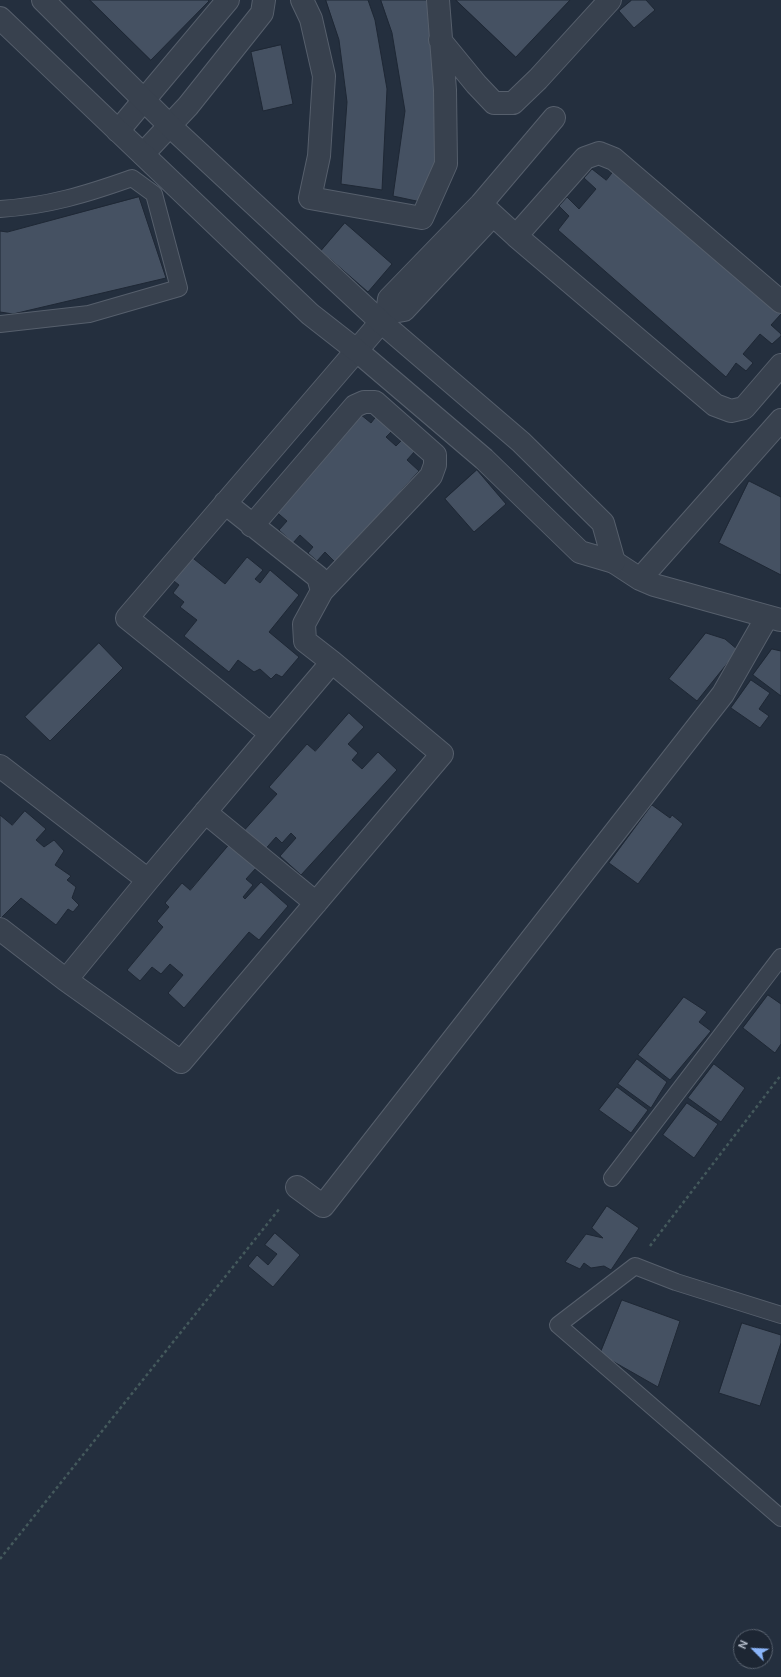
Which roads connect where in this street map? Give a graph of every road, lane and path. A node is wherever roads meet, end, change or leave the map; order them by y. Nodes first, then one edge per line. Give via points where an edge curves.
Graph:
1 (43, 0) edge
2 (228, 0) edge
3 (264, 0) edge
4 (302, 0) edge
5 (438, 0) edge
6 (610, 0) edge
7 (0, 18) edge
8 (440, 40) junction
9 (145, 101) junction
10 (554, 118) dead end
11 (170, 126) junction
12 (118, 131) junction
13 (143, 154) junction
14 (0, 209) edge
15 (487, 209) junction
16 (516, 236) junction
17 (781, 302) edge
18 (384, 317) junction
19 (0, 324) edge
20 (356, 350) junction
21 (781, 365) edge
22 (781, 420) edge
23 (225, 503) junction
24 (252, 526) junction
25 (614, 562) junction
26 (640, 579) junction
27 (322, 591) junction
28 (774, 619) edge
29 (332, 662) junction
30 (271, 734) junction
31 (0, 766) edge
32 (205, 812) junction
33 (148, 880) junction
34 (316, 903) junction
35 (0, 929) edge
36 (781, 957) edge
37 (66, 980) junction
38 (781, 1075) edge
39 (612, 1178) dead end
40 (297, 1187) joint
41 (635, 1266) junction
42 (781, 1315) edge
43 (781, 1518) edge
44 (0, 1559) edge

1 - 9 street
2 - 9 street
3 - 11 street via 262,13
4 - 8 street via 311,19 324,76 319,156 310,198 422,218 446,164 445,90
5 - 8 street
6 - 8 street via 513,103 494,102
7 - 12 street
9 - 11 street
9 - 12 street
10 - 15 street
11 - 13 street
11 - 18 street
12 - 13 street
13 - 20 street via 310,314
14 - 19 lane via 28,207 77,197 132,178 154,194 179,288 89,314
15 - 16 street
15 - 18 street via 389,299
16 - 17 street via 585,158 599,153 614,160
16 - 21 street via 715,405 731,411 744,408
18 - 20 street
18 - 25 street via 521,442 603,523
20 - 23 street
20 - 25 street via 484,459 580,552
22 - 26 street
23 - 24 street
23 - 30 street via 127,618
24 - 27 street via 318,577
24 - 27 street via 354,406 364,402 375,402 435,455 431,476
25 - 26 street
26 - 28 street
27 - 29 street via 304,624 305,641
28 - 40 street via 723,694 323,1206
29 - 30 street
29 - 34 street via 442,754
30 - 32 street
31 - 33 street
32 - 33 street
32 - 34 street
33 - 37 street
34 - 37 street via 181,1062
35 - 37 street
36 - 39 lane
38 - 41 path
40 - 44 path
41 - 42 lane via 676,1282
41 - 43 lane via 558,1325

